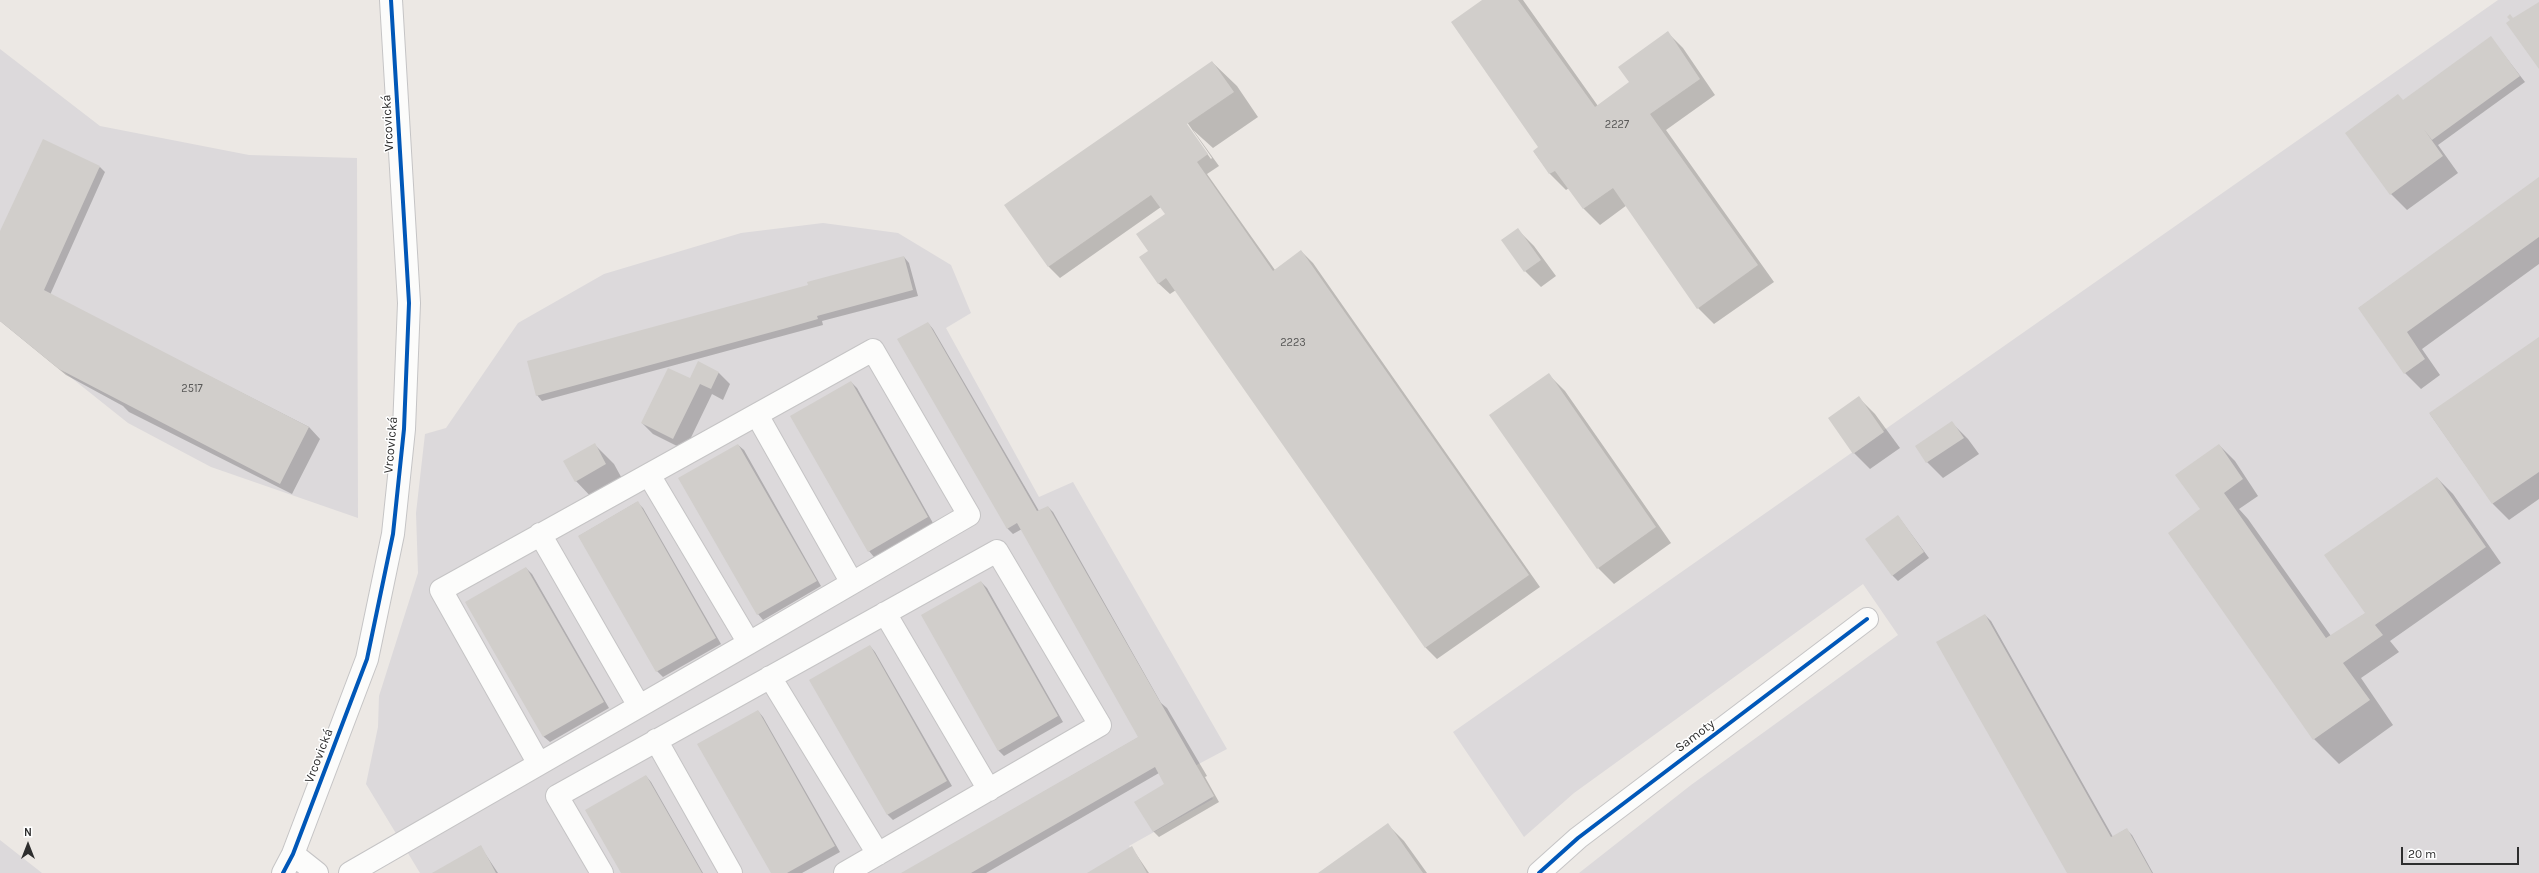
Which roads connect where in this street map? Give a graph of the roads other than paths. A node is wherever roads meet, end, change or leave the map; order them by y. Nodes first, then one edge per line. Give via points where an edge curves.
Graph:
1 (391, 0) edge
2 (757, 415) junction
3 (649, 475) junction
4 (540, 534) junction
5 (852, 583) junction
6 (885, 613) junction
7 (1867, 619) dead end
8 (749, 643) junction
9 (770, 677) junction
10 (639, 706) junction
11 (656, 740) junction
12 (539, 764) junction
13 (989, 790) junction
14 (878, 854) junction
15 (288, 864) edge
16 (317, 873) edge
17 (350, 873) edge
18 (602, 873) edge
19 (731, 873) edge
20 (845, 873) edge
21 (1539, 873) edge

1 - 15 street, Vrcovická via 409,304 404,429 393,534 367,659
2 - 3 street
2 - 5 street
2 - 5 street via 873,350 969,515
3 - 4 street
3 - 8 street
4 - 10 street
4 - 12 street via 441,590
5 - 8 street
6 - 9 street
6 - 13 street
6 - 13 street via 997,551 1100,725
7 - 21 street, Samoty via 1578,838
8 - 10 street
9 - 11 street
9 - 14 street
10 - 12 street
11 - 18 street via 557,796
11 - 19 street
12 - 17 street
13 - 14 street
14 - 20 street
15 - 16 street

